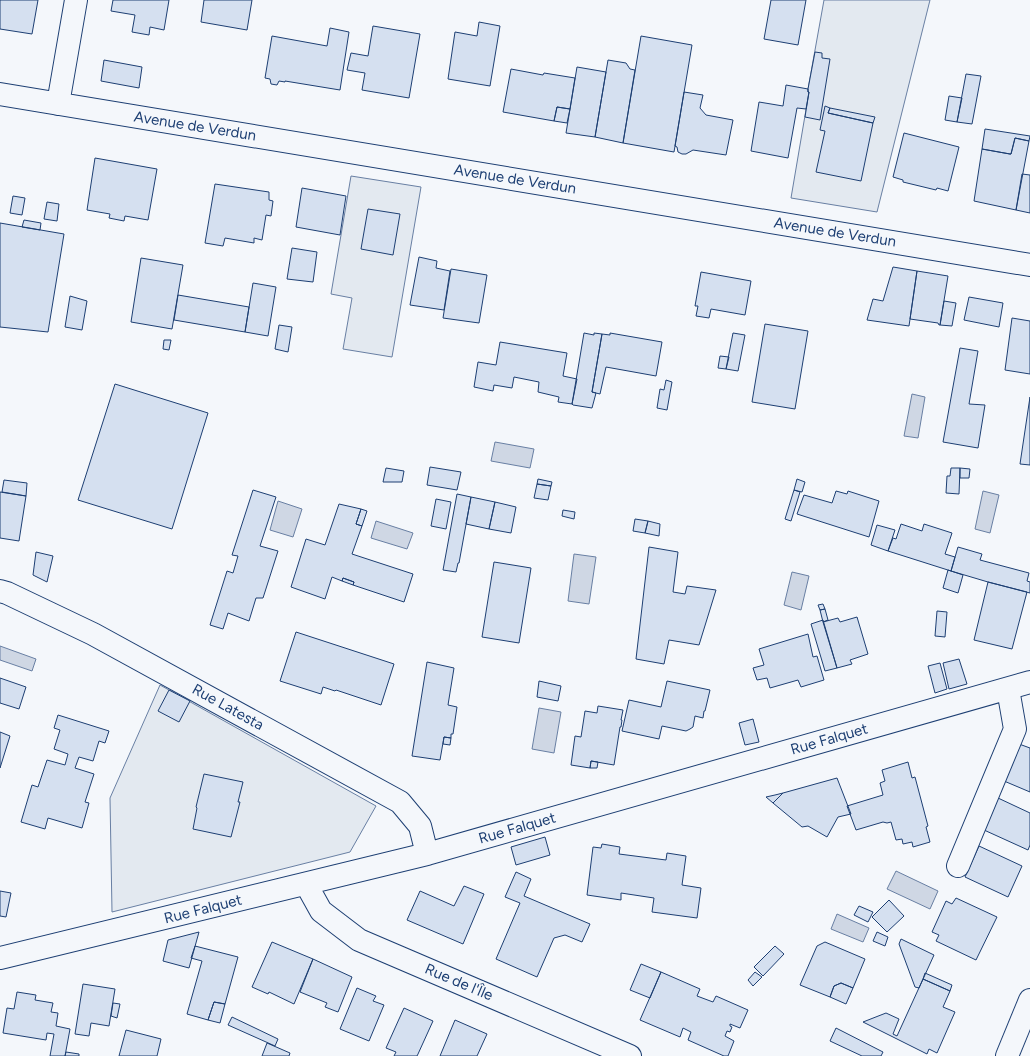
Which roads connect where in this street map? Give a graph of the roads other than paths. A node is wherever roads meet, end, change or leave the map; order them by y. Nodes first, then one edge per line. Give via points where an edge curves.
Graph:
1 (76, 0) edge
2 (0, 94) edge
3 (58, 104) junction
4 (1030, 265) edge
5 (0, 591) edge
6 (1030, 682) edge
7 (1008, 688) junction
8 (427, 854) junction
9 (958, 866) dead end
10 (306, 884) junction
11 (0, 958) edge
12 (1030, 1000) edge
13 (630, 1056) edge
14 (1007, 1056) edge

1 - 3 street
2 - 3 street, Avenue de Verdun
3 - 4 street, Avenue de Verdun
5 - 8 street, Rue Latesta via 93,634 400,802 420,826
6 - 7 street, Rue Falquet
7 - 8 street, Rue Falquet
7 - 9 street via 1015,729
8 - 10 street, Rue Falquet
10 - 11 street, Rue Falquet
10 - 13 street, Rue de l'Île via 321,911 359,940
12 - 14 street

